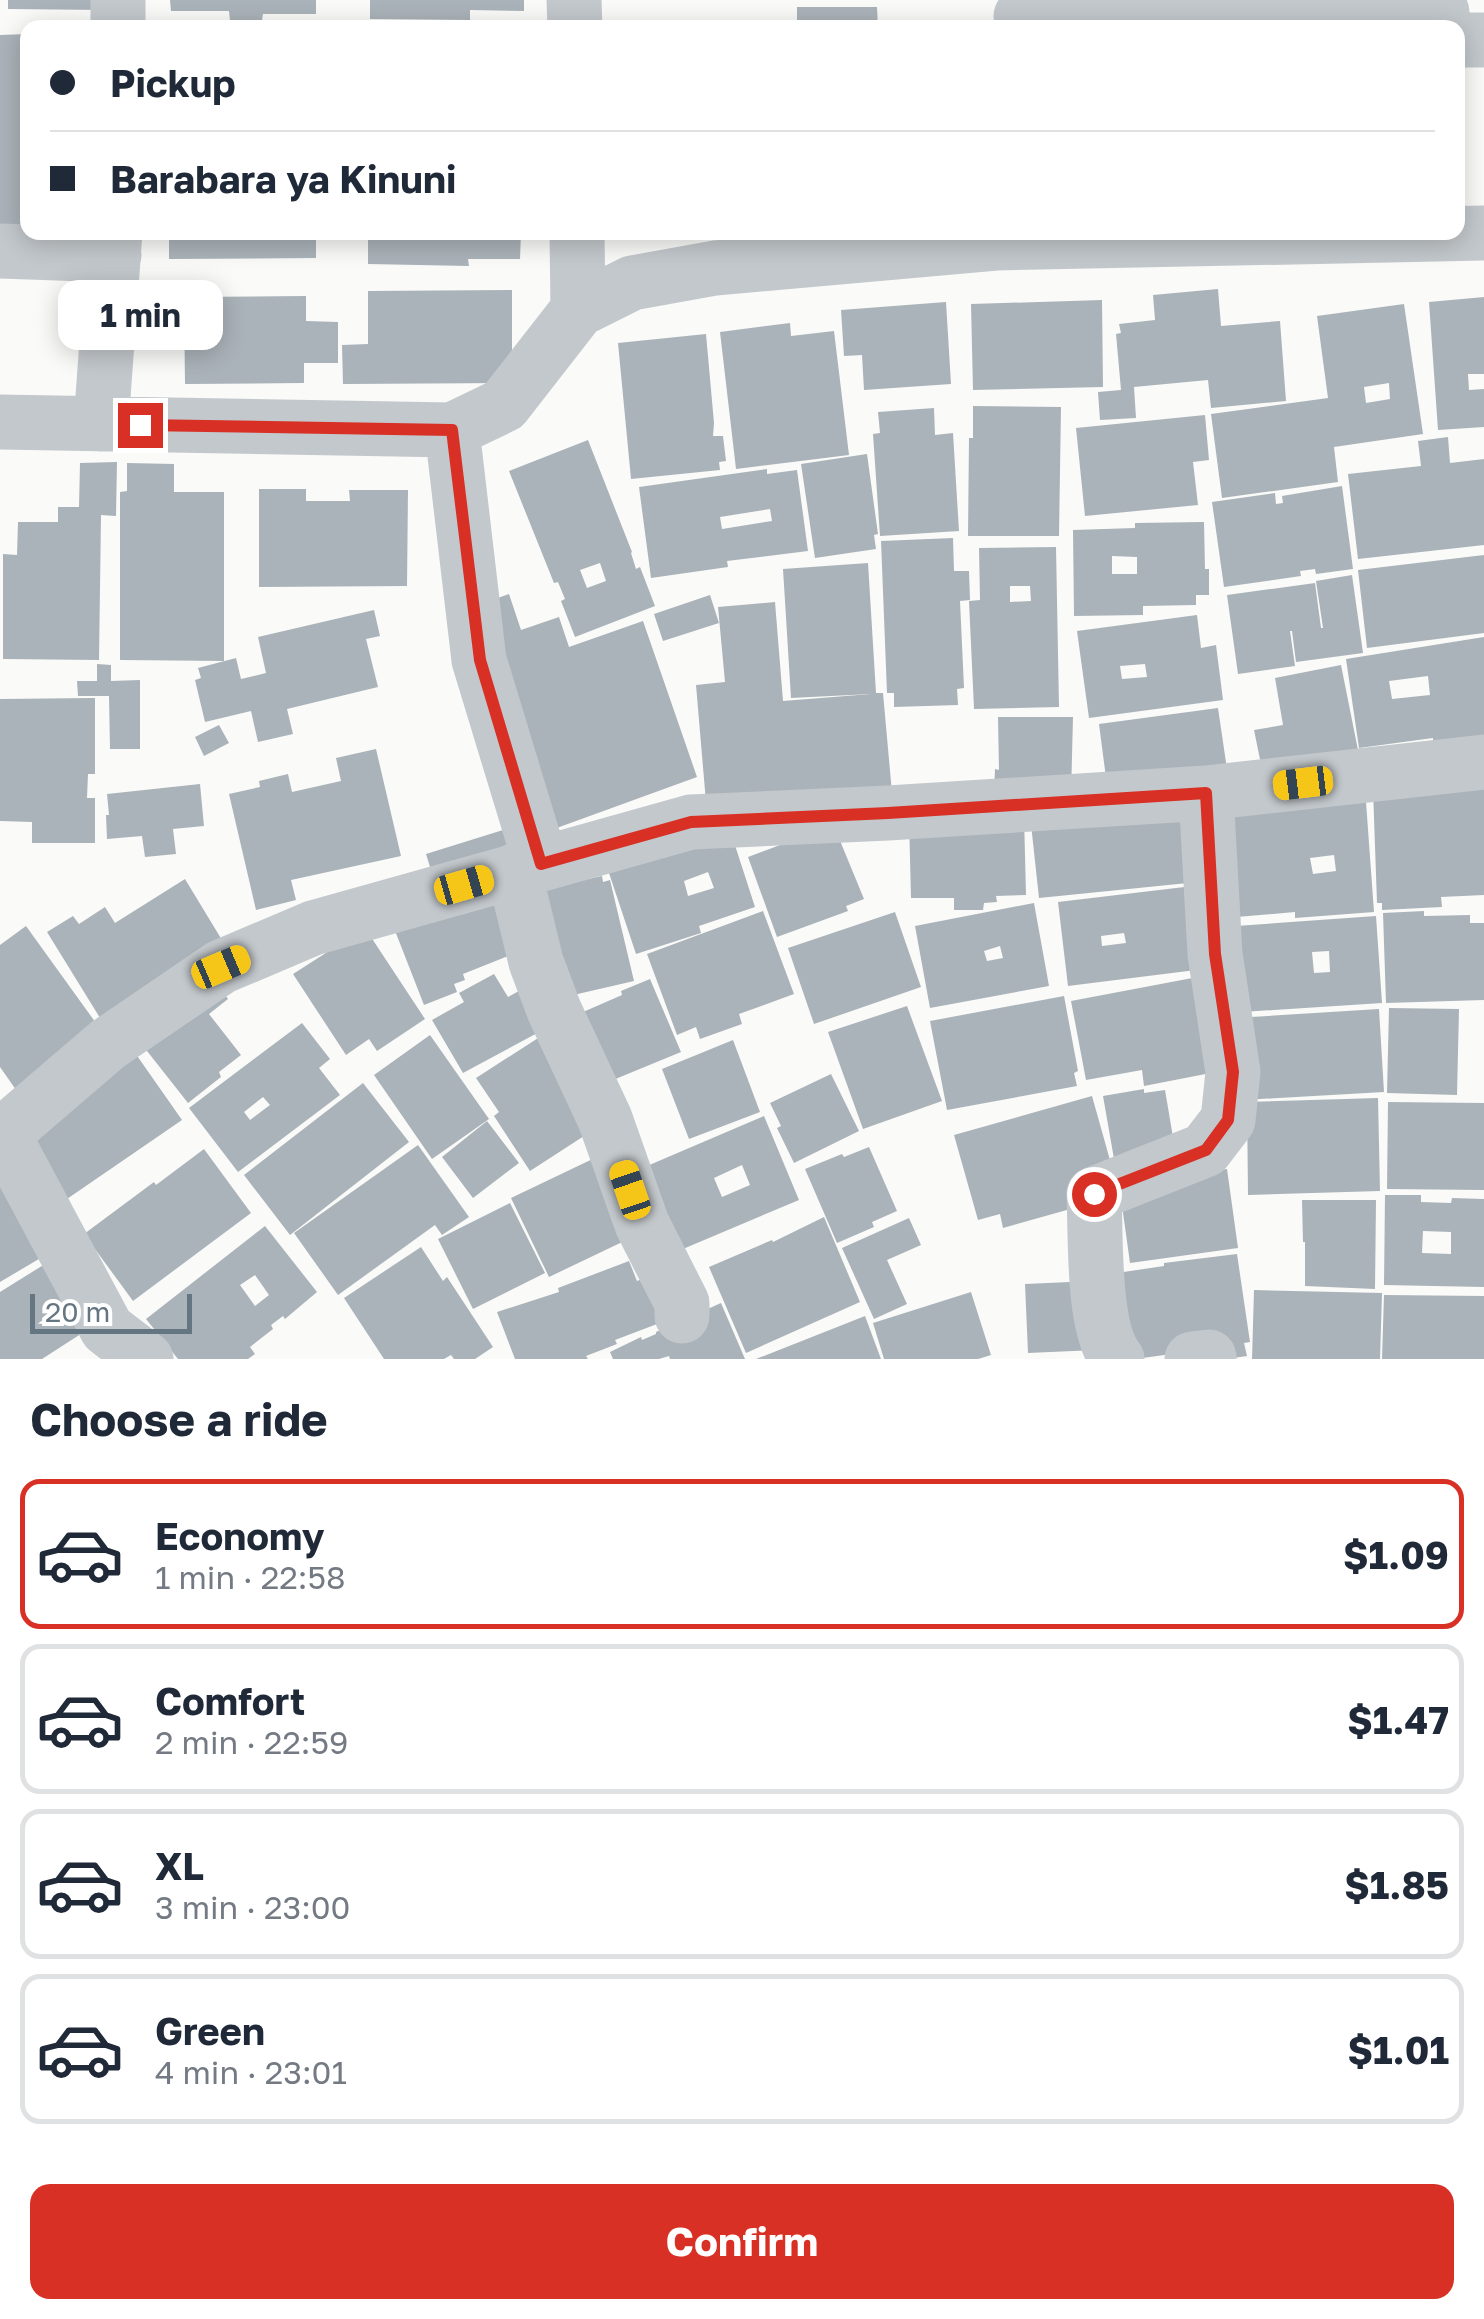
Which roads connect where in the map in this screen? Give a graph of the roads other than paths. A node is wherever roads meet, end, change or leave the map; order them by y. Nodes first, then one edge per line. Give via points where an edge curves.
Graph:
1 (1021, 15) edge
2 (1262, 20) edge
3 (577, 240) edge
4 (977, 240) edge
5 (114, 244) edge
6 (0, 251) edge
7 (578, 310) junction
8 (0, 422) edge
9 (101, 424) junction
10 (452, 430) junction
11 (1484, 762) edge
12 (1206, 793) junction
13 (528, 867) junction
14 (0, 1136) edge
15 (682, 1316) dead end
16 (146, 1359) edge
17 (1117, 1359) edge
18 (1192, 1359) edge
19 (1210, 1359) edge

1 - 2 street
3 - 7 street
4 - 7 street via 715,268 632,283
5 - 6 street
5 - 9 street
7 - 10 street via 504,405
8 - 9 street
9 - 10 street
10 - 13 street via 480,660
11 - 12 street
12 - 13 street via 691,822
12 - 17 street via 1215,954 1233,1072 1228,1120 1206,1150 1094,1194 1098,1297
13 - 14 street via 312,928 221,967 108,1044
13 - 15 street via 536,962
14 - 16 street via 107,1329
18 - 19 street

